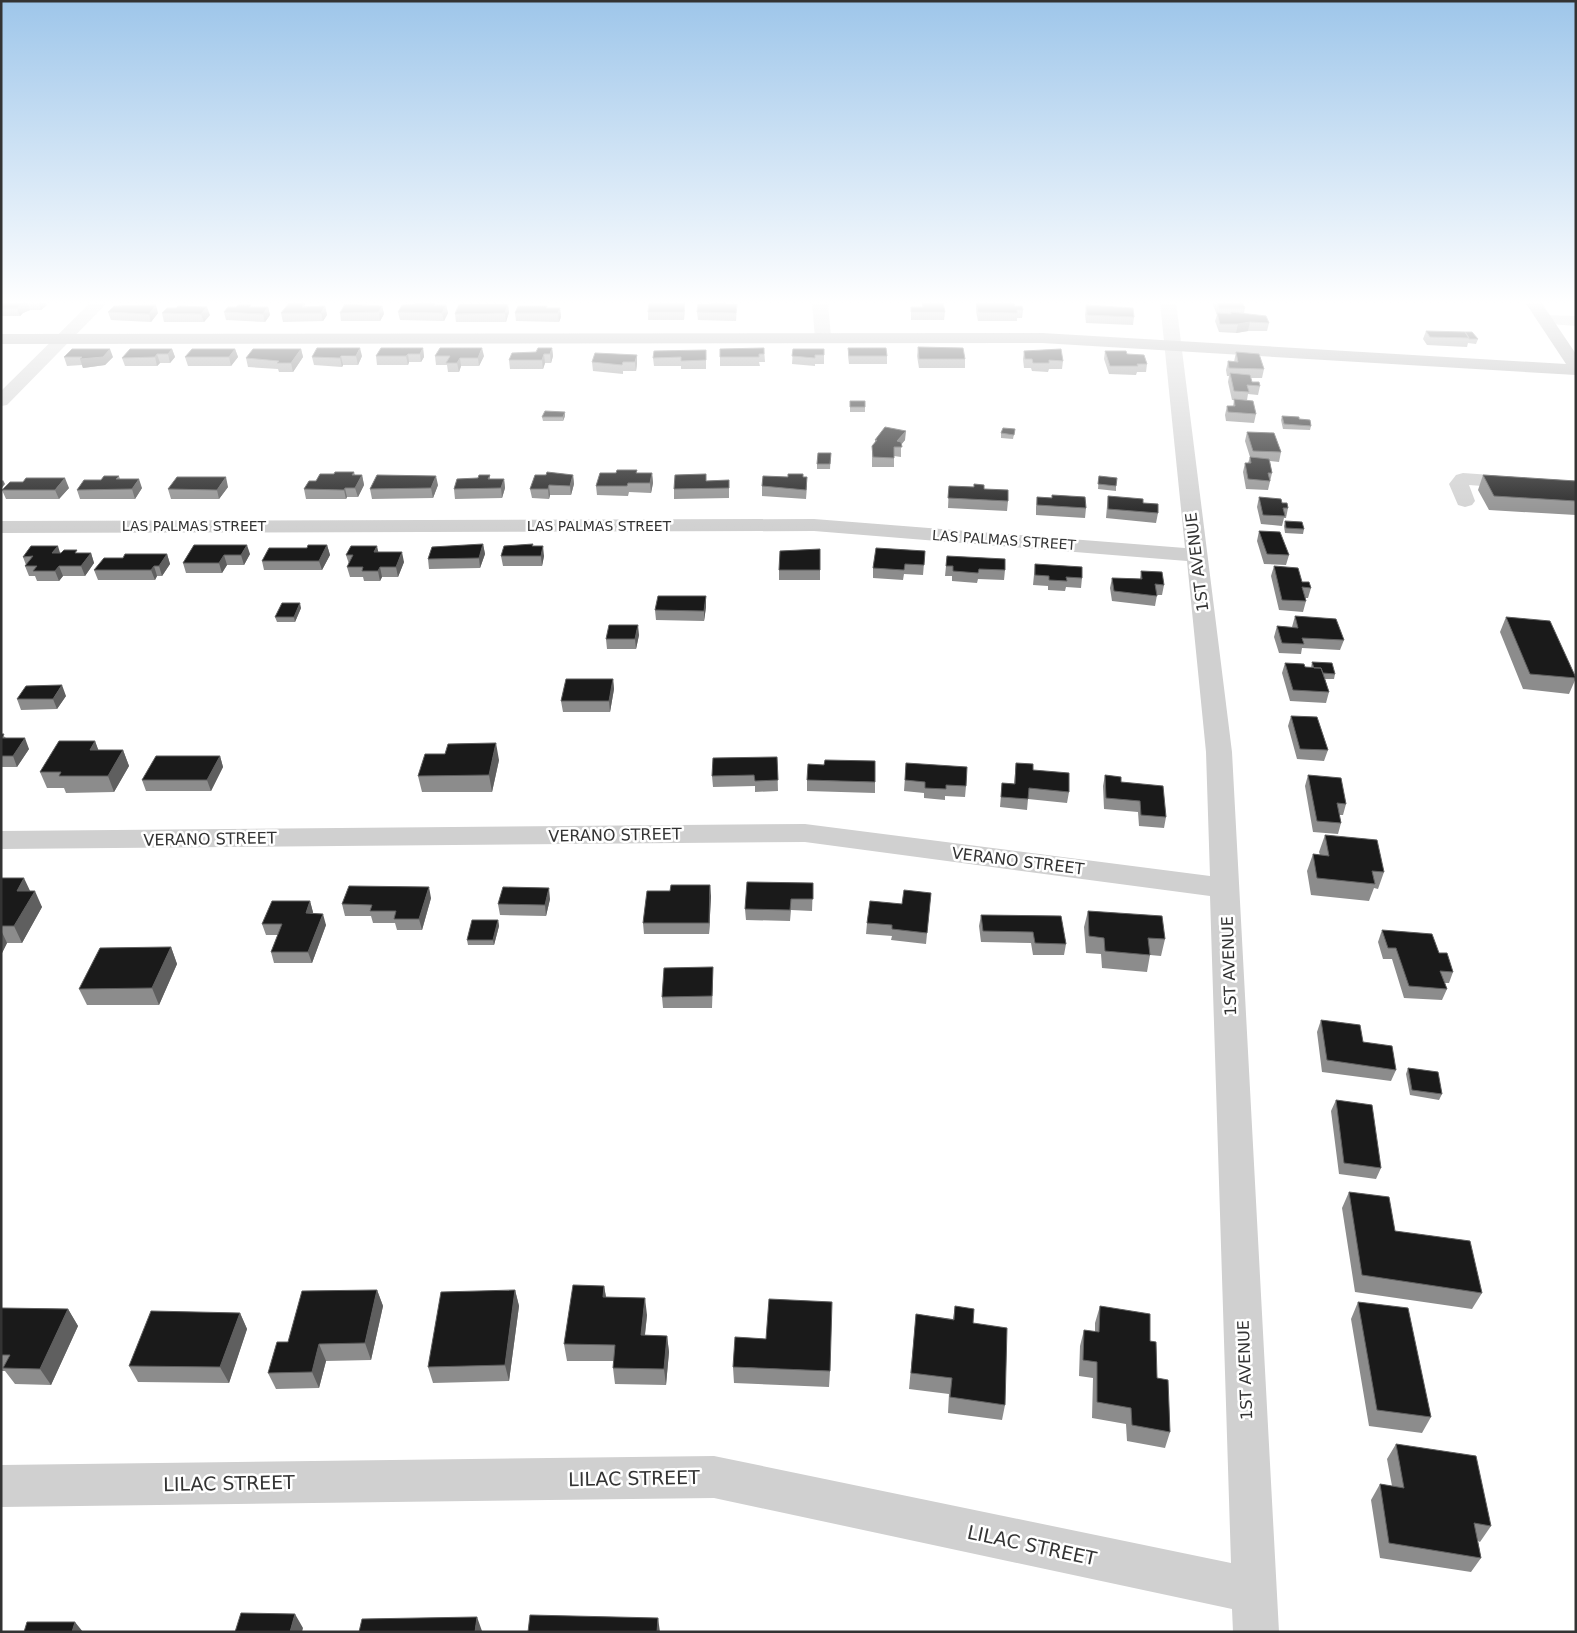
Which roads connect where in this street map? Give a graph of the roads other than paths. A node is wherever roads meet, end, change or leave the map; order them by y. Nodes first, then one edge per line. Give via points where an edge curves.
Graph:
1 (24, 378) edge
2 (1177, 378) edge
3 (1, 401) edge
4 (1576, 487) edge
5 (1465, 501) dead end
6 (1, 527) edge
7 (1196, 555) junction
8 (1, 840) edge
9 (1226, 888) junction
10 (1, 1486) edge
11 (1255, 1612) edge

1 - 3 street
2 - 7 street, 1ST AVENUE
4 - 5 street via 1463,479 1459,484
6 - 7 street, LAS PALMAS STREET via 814,525
7 - 9 street, 1ST AVENUE via 1219,752
8 - 9 street, VERANO STREET via 805,833
9 - 11 street, 1ST AVENUE
10 - 11 street, LILAC STREET via 714,1477

